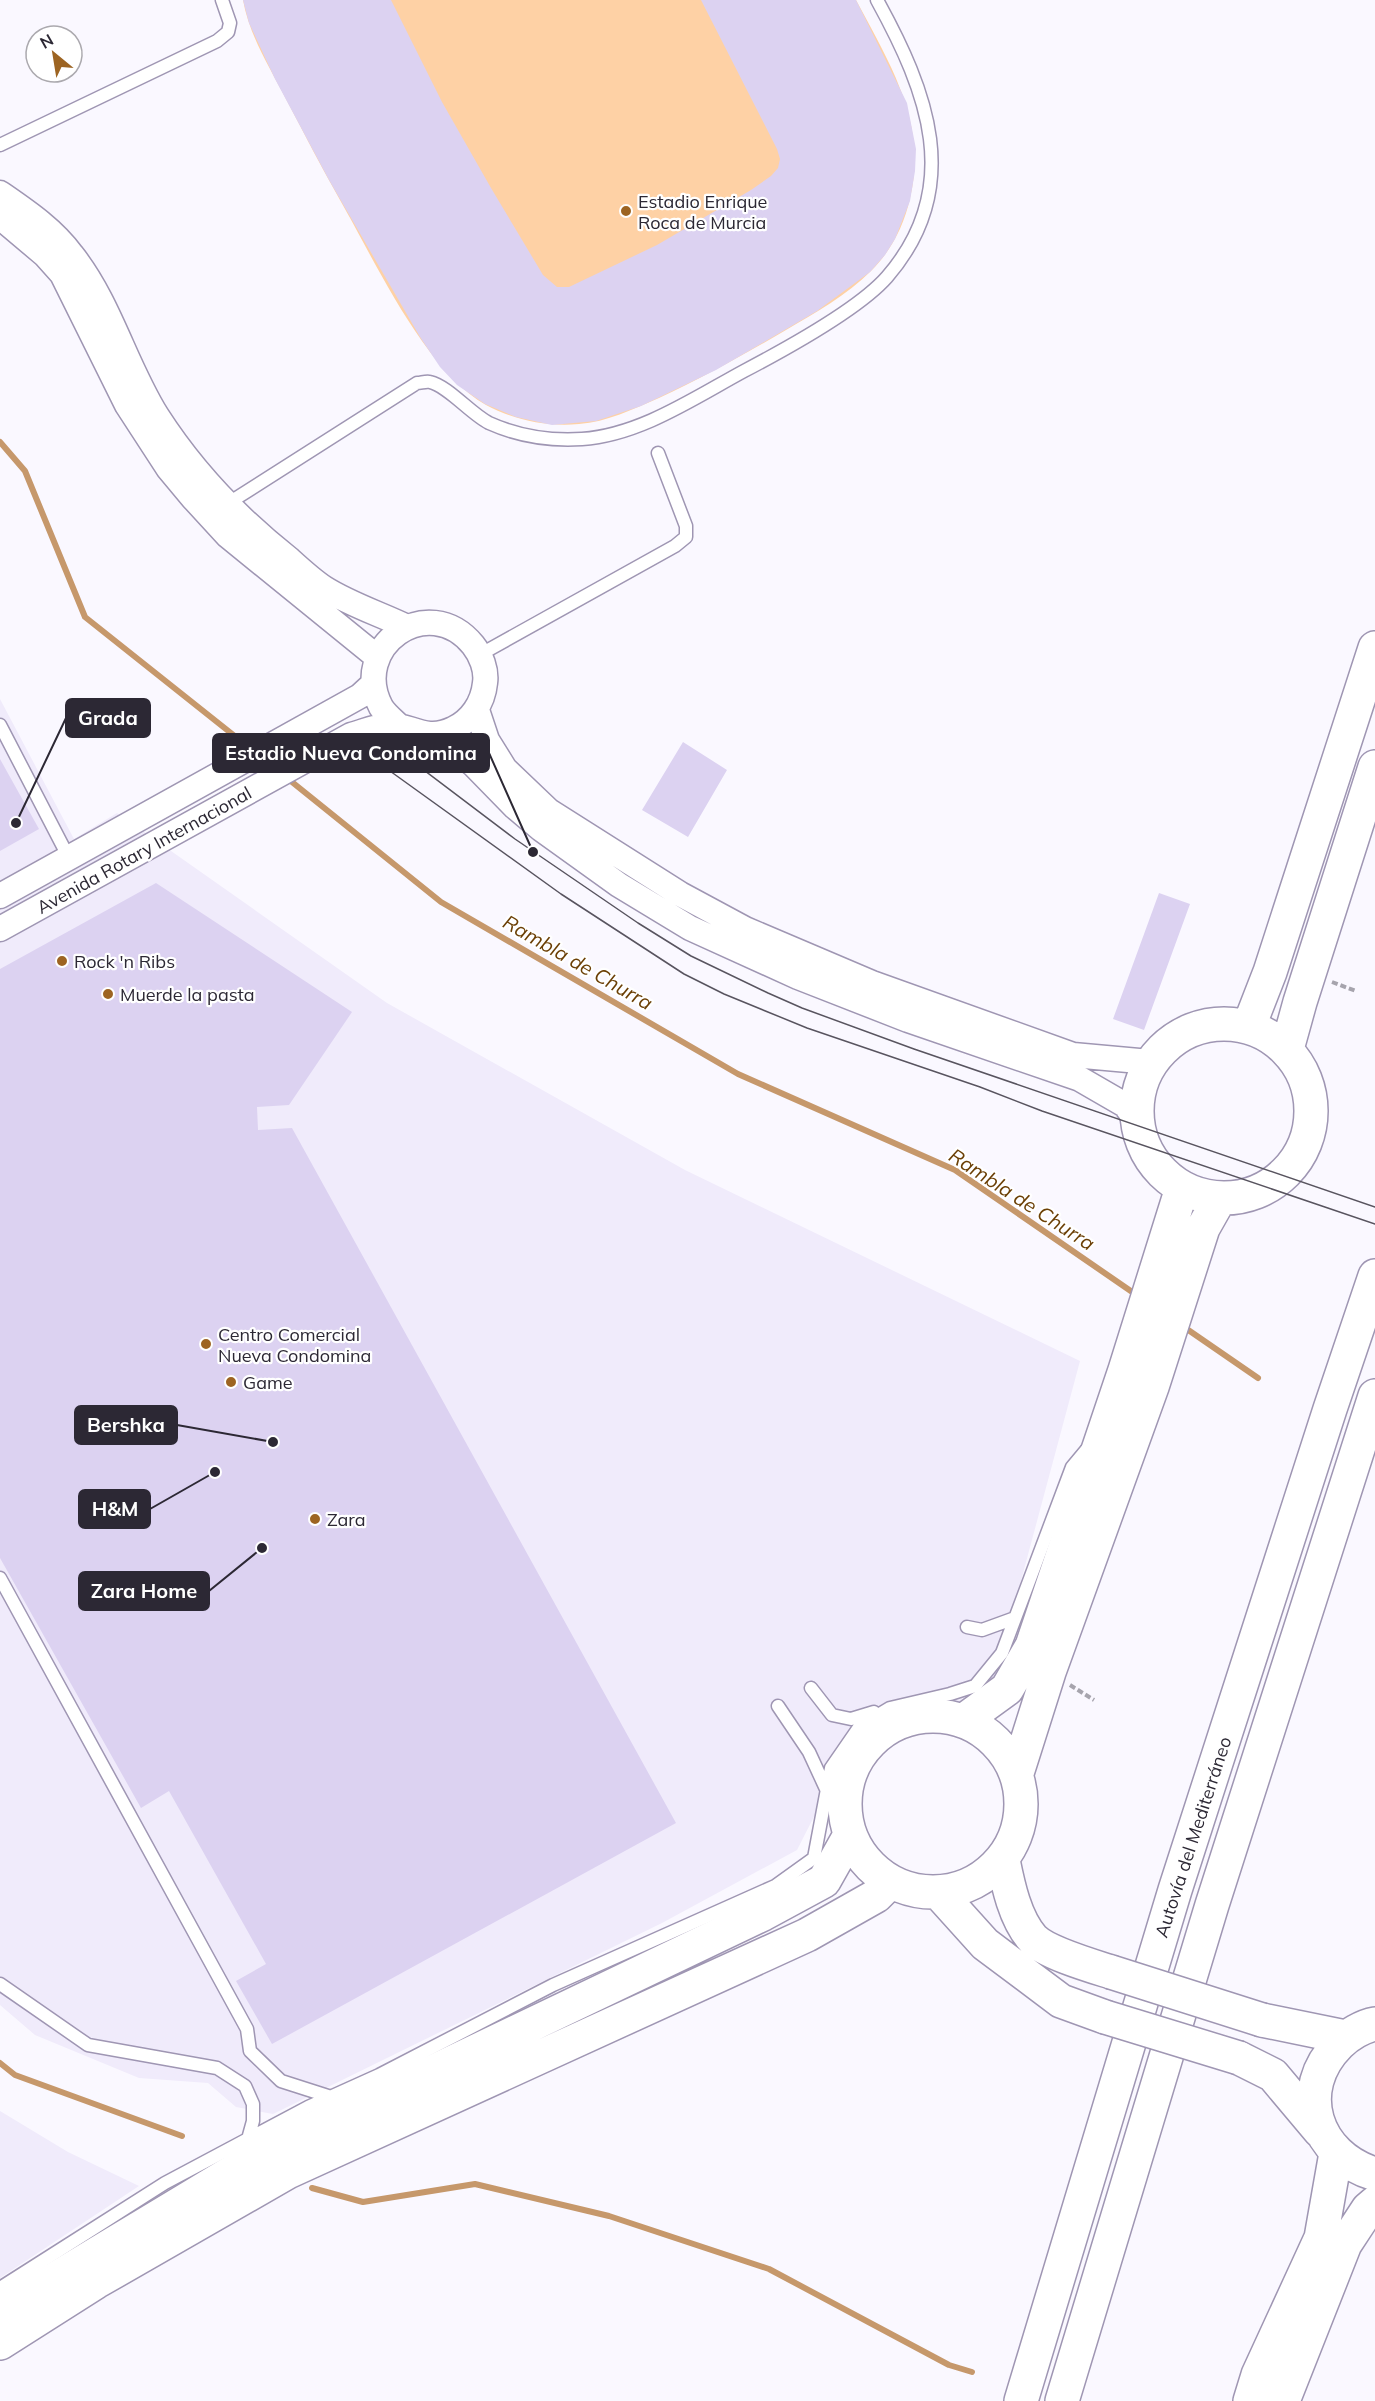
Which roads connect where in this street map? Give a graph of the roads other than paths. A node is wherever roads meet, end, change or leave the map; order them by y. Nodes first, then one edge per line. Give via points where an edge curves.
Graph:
1 (222, 0) edge
2 (877, 0) edge
3 (0, 145) edge
4 (0, 193) edge
5 (0, 217) edge
6 (658, 453) dead end
7 (227, 504) junction
8 (407, 627) junction
9 (1375, 648) edge
10 (481, 654) junction
11 (377, 657) junction
12 (373, 684) junction
13 (477, 710) junction
14 (0, 725) edge
15 (400, 727) junction
16 (435, 734) junction
17 (1375, 767) edge
18 (148, 815) junction
19 (137, 853) junction
20 (69, 858) junction
21 (0, 896) edge
22 (0, 929) edge
23 (1249, 1026) junction
24 (1287, 1049) junction
25 (1150, 1062) junction
26 (1136, 1120) junction
27 (1186, 1212) junction
28 (1375, 1276) edge
29 (1375, 1396) edge
30 (1104, 1426) junction
31 (0, 1578) edge
32 (1016, 1618) junction
33 (967, 1627) dead end
34 (811, 1688) dead end
35 (778, 1706) dead end
36 (890, 1708) junction
37 (963, 1721) junction
38 (1017, 1773) junction
39 (827, 1791) junction
40 (850, 1835) junction
41 (1003, 1860) junction
42 (890, 1882) junction
43 (939, 1893) junction
44 (0, 1984) edge
45 (1375, 2024) edge
46 (508, 2035) junction
47 (1345, 2037) junction
48 (379, 2075) junction
49 (331, 2097) junction
50 (248, 2139) junction
51 (1329, 2144) junction
52 (1375, 2174) edge
53 (1375, 2203) edge
54 (0, 2288) edge
55 (0, 2312) edge
56 (0, 2343) edge
57 (1021, 2401) edge
58 (1062, 2401) edge
59 (1250, 2401) edge
60 (1283, 2401) edge

1 - 3 lane via 230,23 228,32 217,41
2 - 7 lane via 904,50 918,87 932,158 928,203 915,236 887,277 867,295 754,366 679,407 610,434 583,439 526,435 487,422 442,387 417,383
4 - 7 street via 60,239 74,256 157,415 207,484
5 - 11 street via 62,274 127,405 168,468 193,498 228,536
6 - 10 lane via 686,526 686,537
7 - 8 street via 325,588
8 - 10 street via 438,622 463,633
8 - 11 street via 390,638
9 - 23 main road
10 - 13 street via 486,681
11 - 12 street
12 - 15 street via 382,708
12 - 18 street, Avenida Rotary Internacional via 360,696
13 - 16 street via 454,729
13 - 25 street via 487,740 505,769 549,811 680,894 745,929 872,983 1073,1055
14 - 20 lane
15 - 16 street
15 - 19 street, Avenida Rotary Internacional via 386,725 351,735
16 - 26 street via 541,829 618,885 690,928 875,1007 1080,1079 1125,1105
17 - 24 main road
18 - 19 lane
18 - 20 street, Avenida Rotary Internacional
19 - 22 street, Avenida Rotary Internacional
20 - 21 street, Avenida Rotary Internacional
23 - 24 main road
23 - 25 main road via 1221,1022 1194,1028 1169,1041
24 - 27 main road via 1303,1071 1311,1095 1311,1121 1304,1146 1290,1168 1270,1185 1246,1195 1200,1195
25 - 26 main road via 1138,1090
26 - 27 main road via 1144,1148
27 - 30 main road
27 - 38 main road via 1152,1387 1049,1672
28 - 57 main road, Autovía del Mediterráneo via 1175,1890
29 - 58 main road via 1212,1905
30 - 32 lane via 1072,1467
30 - 37 main road via 1032,1646 1007,1689
31 - 49 lane via 247,2029 250,2051 280,2082
32 - 33 lane via 982,1630
32 - 36 lane via 1002,1653 975,1686
34 - 36 lane via 832,1715 851,1719
35 - 39 lane via 809,1752
36 - 39 lane via 860,1726 831,1767
37 - 38 main road via 986,1732
37 - 40 main road via 935,1716 907,1720 881,1733 861,1754 849,1779 845,1807
38 - 41 main road via 1018,1833
39 - 48 lane via 814,1858 775,1886 553,1985
40 - 42 main road via 866,1862
40 - 46 main road via 824,1881
41 - 43 main road via 974,1883
41 - 47 main road, bridge via 1012,1903 1034,1939 1066,1957 1262,2020
42 - 43 main road via 914,1891
42 - 56 main road via 876,1896 807,1935 288,2172 96,2282
43 - 51 main road, bridge via 985,1944 1060,2001 1239,2058 1273,2075
44 - 50 lane via 88,2045 217,2068 246,2086 253,2104
45 - 47 main road
46 - 48 lane
46 - 55 main road via 269,2150
47 - 51 main road via 1319,2072 1315,2092 1316,2114
48 - 49 lane
49 - 50 lane
50 - 54 lane via 165,2182
51 - 52 main road via 1357,2169
51 - 59 main road via 1321,2238 1258,2375
53 - 60 main road via 1346,2244

